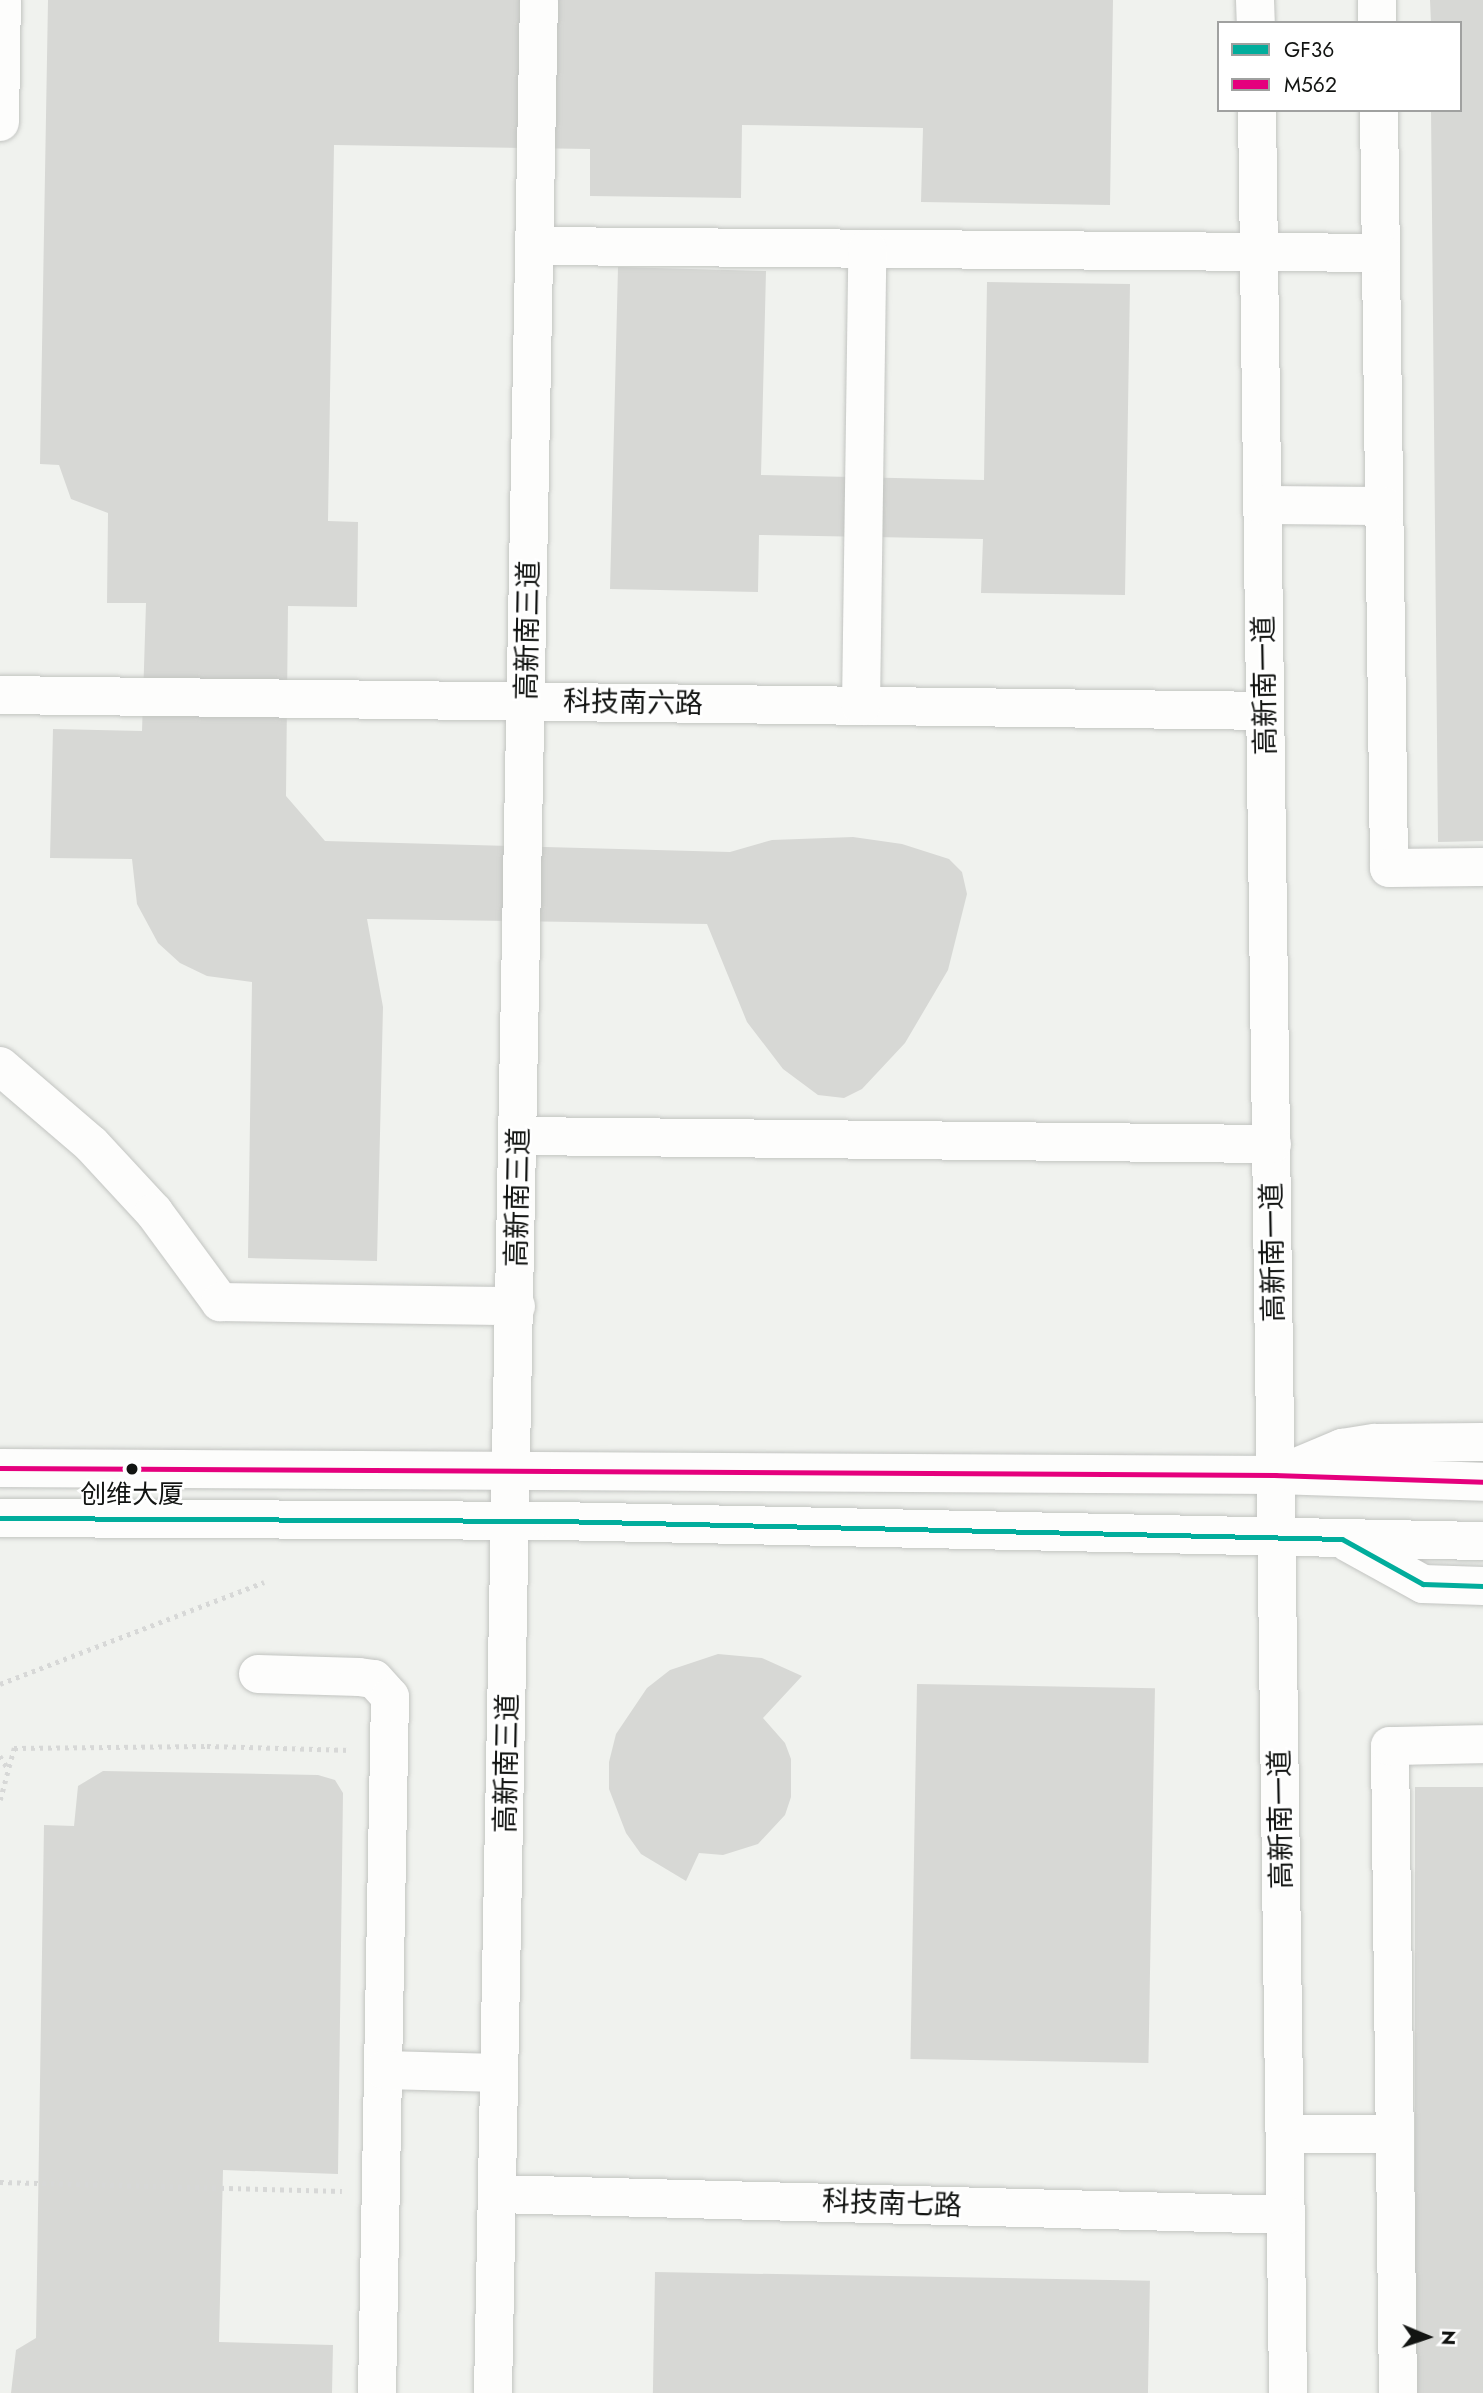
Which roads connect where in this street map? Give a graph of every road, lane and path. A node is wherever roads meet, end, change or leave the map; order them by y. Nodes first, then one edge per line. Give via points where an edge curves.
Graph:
1 (2, 0) edge
2 (539, 0) edge
3 (1255, 0) edge
4 (1377, 0) edge
5 (1256, 21) edge
6 (1377, 21) edge
7 (1257, 112) edge
8 (1379, 112) edge
9 (0, 122) edge
10 (535, 246) junction
11 (867, 249) junction
12 (1381, 253) junction
13 (1259, 254) junction
14 (1263, 505) junction
15 (1384, 506) junction
16 (0, 695) edge
17 (526, 701) junction
18 (861, 706) junction
19 (1265, 711) junction
20 (1483, 867) edge
21 (0, 1066) edge
22 (519, 1136) junction
23 (1272, 1144) junction
24 (516, 1306) junction
25 (1483, 1442) edge
26 (0, 1468) edge
27 (513, 1470) junction
28 (1276, 1475) junction
29 (1483, 1482) edge
30 (0, 1518) edge
31 (512, 1520) junction
32 (1277, 1539) junction
33 (1342, 1539) junction
34 (1483, 1541) edge
35 (264, 1582) dead end
36 (1483, 1586) edge
37 (258, 1674) dead end
38 (0, 1684) edge
39 (1483, 1744) edge
40 (391, 1752) junction
41 (0, 1756) edge
42 (8, 1768) junction
43 (0, 1800) edge
44 (384, 2070) junction
45 (499, 2073) junction
46 (1285, 2134) junction
47 (1394, 2134) junction
48 (0, 2182) edge
49 (382, 2191) junction
50 (497, 2194) junction
51 (1286, 2215) junction
52 (377, 2393) edge
53 (493, 2393) edge
54 (1288, 2393) edge
55 (1398, 2393) edge

1 - 9 street
2 - 10 street, 高新南三道
3 - 5 street
4 - 6 street
7 - 13 street, 高新南一道
8 - 12 street
10 - 11 street
10 - 17 street, 高新南三道
11 - 13 street
11 - 18 street
12 - 13 street
12 - 15 street
13 - 14 street, 高新南一道
14 - 15 street
14 - 19 street, 高新南一道
15 - 20 street via 1390,868
16 - 17 street, 科技南六路
17 - 18 street, 科技南六路
17 - 22 street, 高新南三道
18 - 19 street, 科技南六路
19 - 23 street, 高新南一道
21 - 24 street via 91,1144 154,1212 220,1302
22 - 23 street
22 - 24 street, 高新南三道
23 - 28 street, 高新南一道
24 - 27 street, 高新南三道
25 - 28 street via 1375,1443 1342,1448
26 - 27 street
27 - 28 street
27 - 31 street, 高新南三道
28 - 29 street
28 - 32 street, 高新南一道
30 - 31 street
31 - 32 street
31 - 45 street, 高新南三道
32 - 33 street
32 - 46 street, 高新南一道
33 - 34 street
33 - 36 street via 1423,1584
35 - 38 path
37 - 40 street via 374,1679 390,1697
39 - 47 street via 1390,1746
40 - 42 path via 207,1746 14,1748
40 - 44 street
41 - 42 path
42 - 43 path
44 - 45 street
44 - 49 street
45 - 50 street, 高新南三道
46 - 47 street
46 - 51 street, 高新南一道
47 - 55 street
48 - 49 path
49 - 52 street
50 - 51 street, 科技南七路
50 - 53 street, 高新南三道
51 - 54 street, 高新南一道

